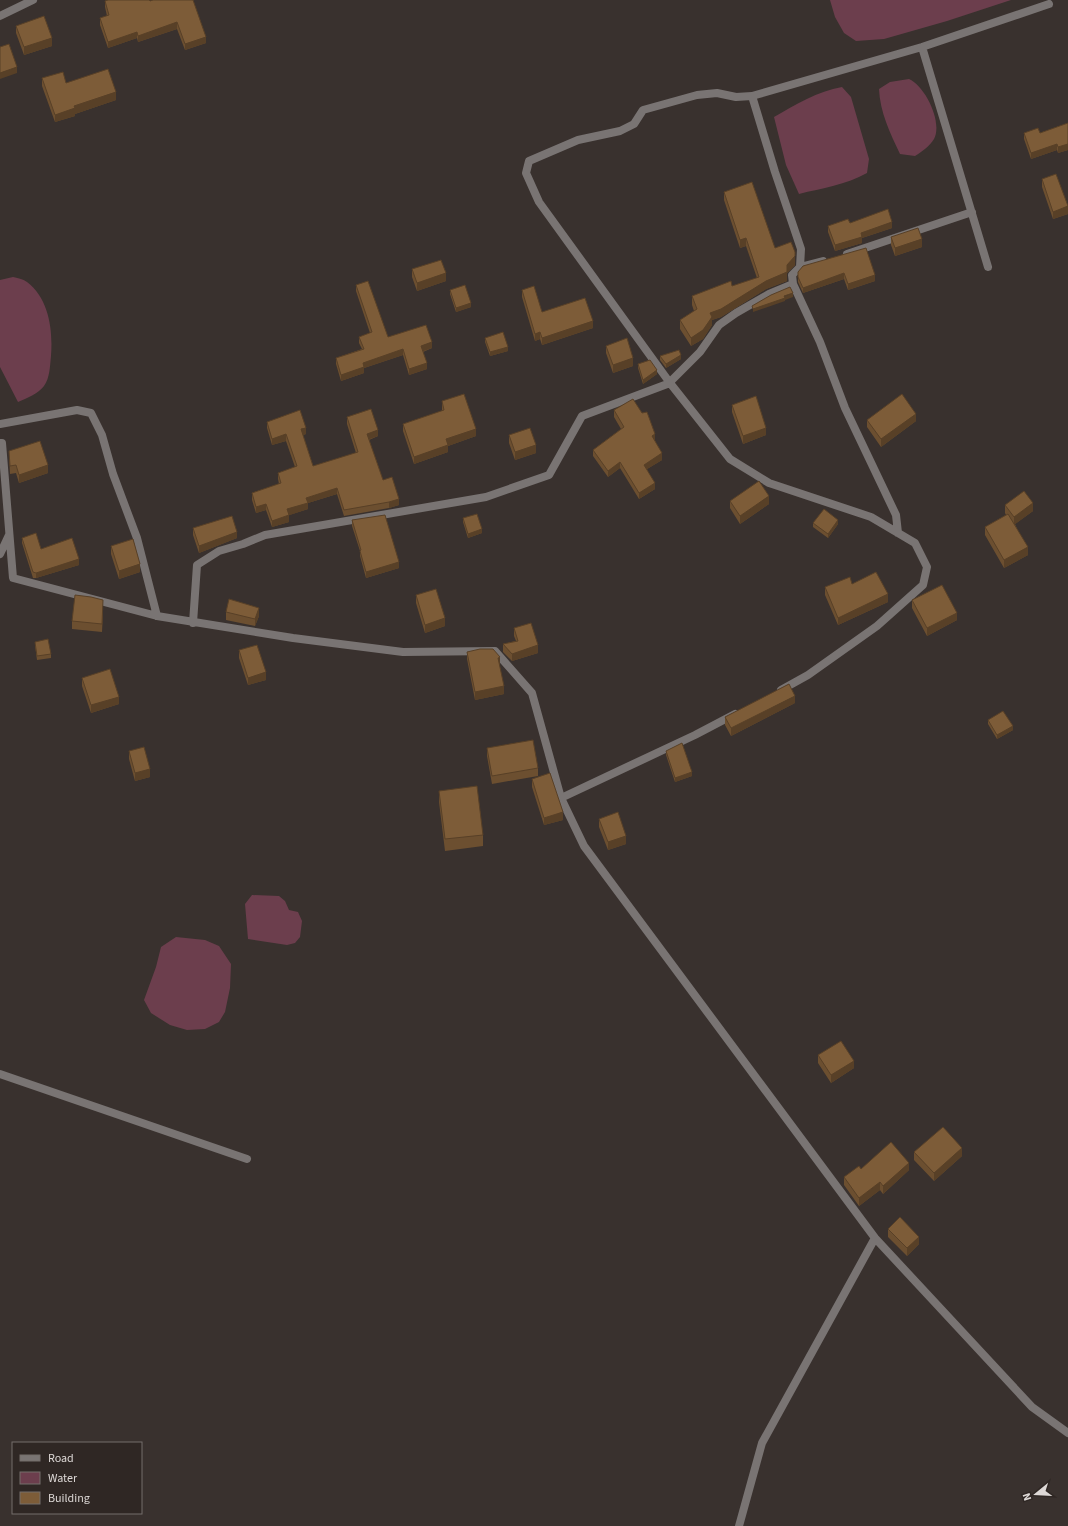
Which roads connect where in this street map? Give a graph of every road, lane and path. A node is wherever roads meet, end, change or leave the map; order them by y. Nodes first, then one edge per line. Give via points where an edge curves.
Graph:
1 (33, 0) edge
2 (1049, 4) dead end
3 (0, 16) edge
4 (922, 46) junction
5 (752, 96) junction
6 (972, 212) junction
7 (800, 267) junction
8 (988, 267) dead end
9 (793, 284) junction
10 (670, 383) junction
11 (0, 424) edge
12 (0, 443) edge
13 (898, 533) junction
14 (10, 534) junction
15 (0, 554) edge
16 (157, 616) junction
17 (193, 623) junction
18 (773, 694) edge
19 (745, 709) edge
20 (561, 798) junction
21 (0, 1074) edge
22 (247, 1159) dead end
23 (875, 1238) junction
24 (1068, 1433) edge
25 (739, 1526) edge

1 - 3 street
2 - 4 street
4 - 5 street
4 - 6 street
5 - 7 street via 801,249
5 - 10 street via 736,97 717,93 697,95 643,110 634,124 620,132 578,140 529,161 526,173 539,202
6 - 7 street
6 - 8 street
7 - 9 street via 792,275
9 - 10 street via 769,294 719,325 700,352
9 - 13 street via 820,342 845,408 896,515
10 - 13 street via 730,459 769,483 871,517
10 - 17 street via 582,416 549,475 486,497 265,535 218,551 197,565
11 - 16 street via 77,410 92,413 138,538
12 - 14 street
13 - 18 street via 915,543 927,567 923,585 877,626 808,675
14 - 15 street
14 - 16 street via 13,578
16 - 17 street
17 - 20 street via 403,652 495,651 532,693
19 - 20 street
20 - 23 street via 584,846
21 - 22 street
23 - 24 street via 1032,1407
23 - 25 street via 762,1443

